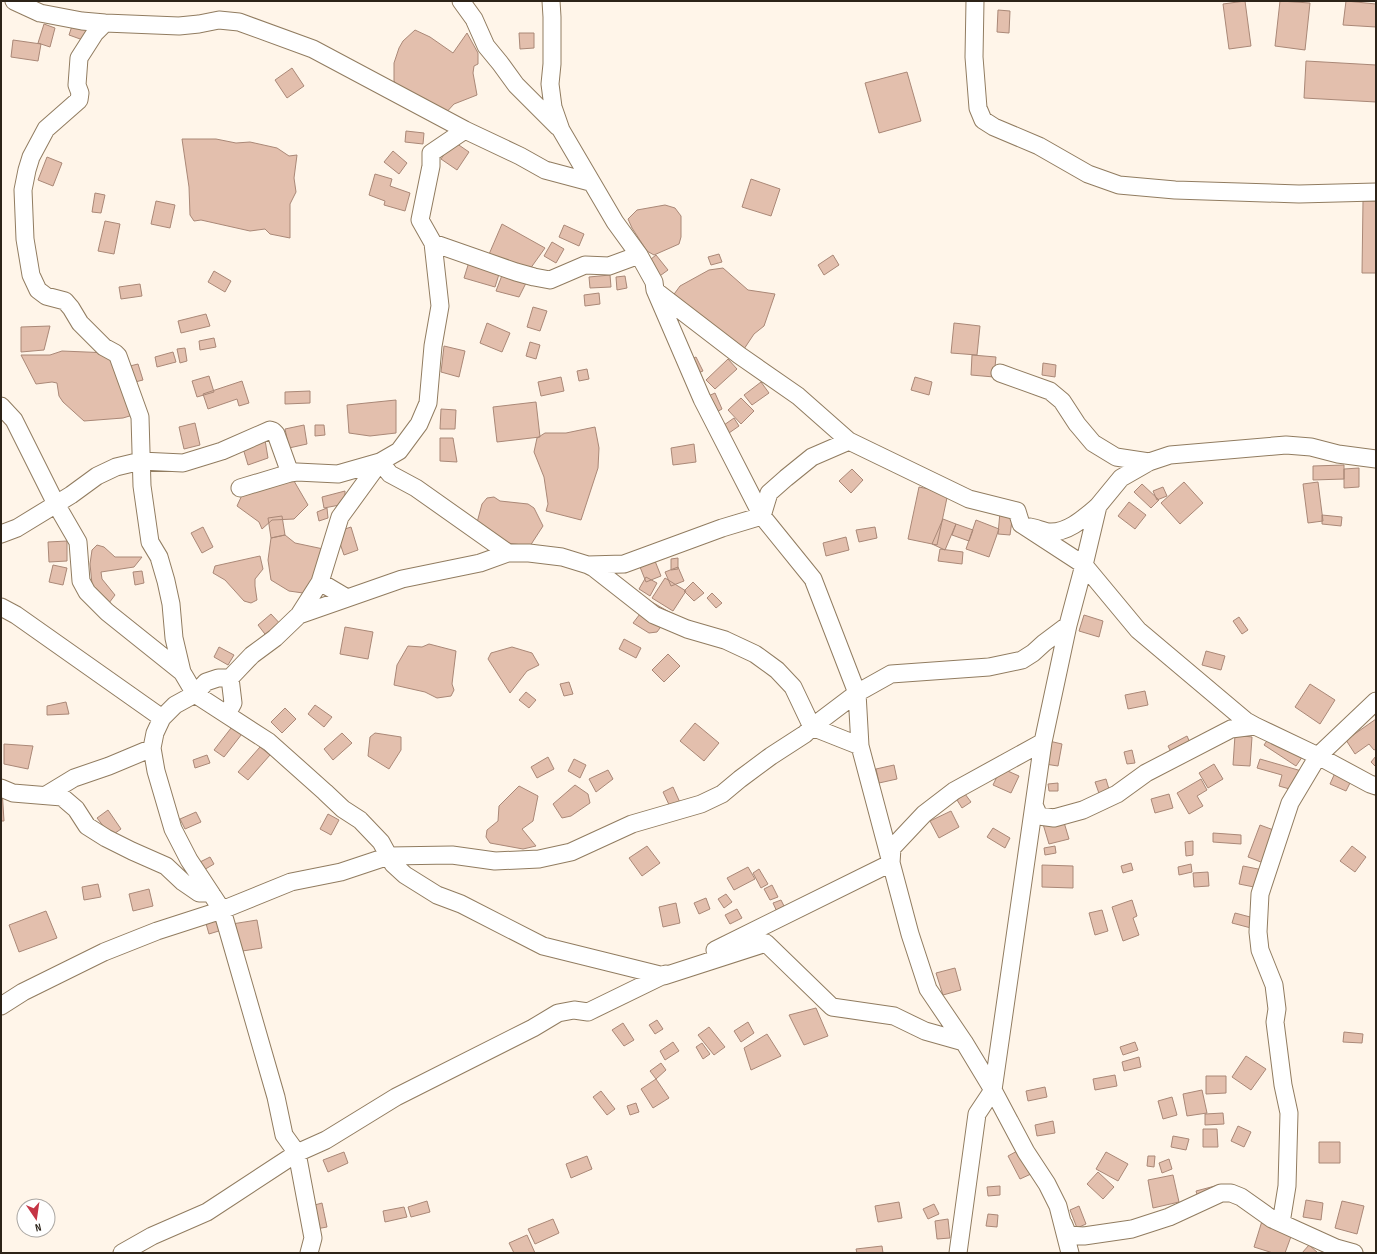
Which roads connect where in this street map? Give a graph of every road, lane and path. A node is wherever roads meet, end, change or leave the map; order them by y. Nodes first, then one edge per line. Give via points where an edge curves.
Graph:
1 (14, 1) edge
2 (460, 1) edge
3 (551, 1) edge
4 (975, 1) edge
5 (105, 24) junction
6 (465, 130) junction
7 (561, 130) junction
8 (590, 182) junction
9 (1376, 192) edge
10 (433, 243) junction
11 (639, 255) junction
12 (655, 290) junction
13 (1000, 373) dead end
14 (1, 406) edge
15 (849, 441) junction
16 (1376, 459) edge
17 (141, 461) junction
18 (380, 462) junction
19 (1149, 462) junction
20 (290, 473) junction
21 (240, 488) dead end
22 (56, 504) junction
23 (1098, 506) junction
24 (762, 516) junction
25 (1021, 524) junction
26 (1, 534) edge
27 (508, 553) junction
28 (588, 565) junction
29 (1084, 565) junction
30 (320, 582) junction
31 (347, 598) junction
32 (1, 607) edge
33 (299, 615) junction
34 (1068, 625) junction
35 (182, 672) junction
36 (230, 678) junction
37 (857, 693) junction
38 (195, 694) junction
39 (1376, 701) edge
40 (227, 714) junction
41 (162, 718) junction
42 (1255, 726) junction
43 (812, 727) junction
44 (1043, 742) junction
45 (860, 746) junction
46 (152, 748) junction
47 (1318, 756) junction
48 (1376, 786) edge
49 (1, 788) edge
50 (46, 795) junction
51 (1034, 805) junction
52 (389, 856) junction
53 (891, 863) junction
54 (211, 893) junction
55 (222, 910) junction
56 (664, 976) junction
57 (1, 1006) edge
58 (964, 1042) junction
59 (993, 1090) junction
60 (297, 1153) junction
61 (1062, 1221) junction
62 (1281, 1223) junction
63 (122, 1253) edge
64 (309, 1253) edge
65 (958, 1253) edge
66 (1070, 1253) edge
67 (1354, 1253) edge

1 - 5 street via 40,13
2 - 7 street via 474,20 486,46 516,85
3 - 7 street via 550,84 553,107
4 - 9 street via 974,57 978,108 984,120 1039,146 1088,174 1119,185 1175,190 1300,194
5 - 6 street via 179,26 219,20 238,22 313,49
5 - 17 street via 95,33 79,58 79,100 46,129 31,157 23,190 25,240 31,275 38,290 46,296 65,301 80,323 104,347 118,356 140,417
6 - 8 street via 545,170
6 - 10 street via 431,153 431,166 420,220
7 - 8 street
8 - 11 street
10 - 11 street via 534,278 550,280 585,265 609,266
10 - 18 street via 440,306 433,346 428,403 419,424 399,451
11 - 12 street via 654,282
12 - 15 street via 739,355 798,396
12 - 24 street via 702,399
13 - 19 street via 1050,391 1062,401 1077,424 1098,447 1116,457
14 - 22 street via 14,420
15 - 24 street via 812,457 786,478 769,493
15 - 25 street via 969,499 1017,511
16 - 19 street via 1286,445 1170,456
17 - 20 street via 182,463 222,451 270,430 276,434
17 - 22 street via 97,476
17 - 35 street via 150,542 166,581
18 - 20 street via 338,474
18 - 27 street via 390,474 416,488
18 - 30 street via 340,517
19 - 23 street via 1121,478
20 - 21 street
22 - 26 street via 17,528
22 - 35 street via 78,542 81,581 87,592 107,612
23 - 25 street via 1079,522 1064,529 1049,532
23 - 29 street
24 - 28 street via 624,564
24 - 37 street via 813,579
25 - 29 street
27 - 28 street via 562,557
27 - 31 street via 480,563 402,579
28 - 43 street via 654,616 725,640 755,654 777,670 793,687
29 - 34 street
29 - 42 street via 1138,630 1228,707
30 - 31 street
30 - 33 street
31 - 33 street
32 - 41 street
33 - 36 street via 275,638 252,654
34 - 37 street via 1022,660 989,668 891,674
34 - 44 street
35 - 38 street
36 - 38 street via 206,682
36 - 40 street via 233,703
37 - 43 street
37 - 45 street
38 - 40 street
38 - 41 street via 175,705
39 - 47 street
40 - 52 street via 270,742 343,809 360,820 381,842
41 - 46 street via 154,733
42 - 47 street
42 - 51 street via 1231,729 1146,773 1118,794 1083,810 1054,818 1039,816
43 - 45 street
43 - 52 street via 722,794 701,804 632,824 571,852 539,859 495,861 452,855
44 - 51 street
44 - 53 street via 954,792 924,814 892,848
45 - 53 street
46 - 50 street via 74,778
46 - 54 street via 173,829 189,860
47 - 48 street
47 - 62 street via 1290,803 1260,894 1260,950 1274,986 1277,1009 1275,1022 1289,1113 1287,1186
49 - 50 street via 13,793
50 - 54 street via 62,797 76,809 87,826 166,866 199,893
51 - 59 street
52 - 55 street via 341,872 291,882
52 - 56 street via 393,864 405,875 437,895 461,904 543,946
53 - 56 street
53 - 58 street via 928,989
54 - 55 street
55 - 57 street via 157,931 104,952 23,992
55 - 60 street via 276,1097 284,1135
56 - 58 street via 766,943 832,1007 894,1016 925,1031
56 - 60 street via 588,1012 574,1010 558,1013 396,1097 326,1140
58 - 59 street
59 - 61 street via 1026,1152 1047,1184
59 - 65 street via 977,1114
60 - 63 street via 206,1212 152,1236
60 - 64 street via 313,1238
61 - 62 street via 1068,1235 1084,1236 1132,1229 1170,1217 1221,1193 1231,1193
61 - 66 street
62 - 67 street via 1336,1248

